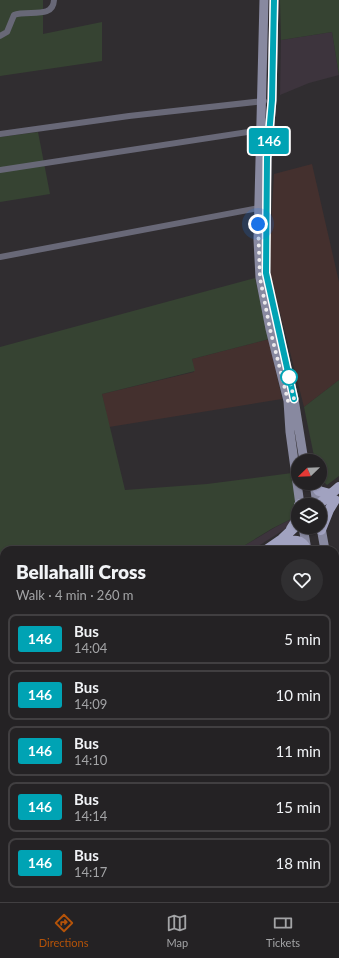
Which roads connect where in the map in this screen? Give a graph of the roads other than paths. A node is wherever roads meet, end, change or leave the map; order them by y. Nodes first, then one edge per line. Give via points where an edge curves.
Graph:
1 (54, 0) edge
2 (264, 0) edge
3 (274, 0) edge
4 (0, 36) edge
5 (272, 100) junction
6 (262, 101) junction
7 (261, 130) junction
8 (0, 134) edge
9 (0, 170) edge
10 (259, 208) junction
11 (0, 257) edge
12 (291, 400) junction
13 (298, 454) edge
14 (303, 454) edge
15 (309, 454) edge
16 (339, 487) edge
17 (319, 490) edge
18 (335, 497) edge
19 (300, 498) edge
20 (327, 506) edge
21 (327, 512) edge
22 (291, 529) edge
23 (291, 533) edge
24 (296, 534) edge
25 (310, 534) edge
26 (311, 534) edge
27 (313, 534) edge
28 (315, 534) edge
29 (286, 539) junction
30 (273, 546) edge
31 (279, 546) edge
32 (304, 546) edge
33 (308, 546) edge
34 (312, 546) edge
35 (317, 546) edge
36 (322, 546) edge

1 - 4 street via 54,5 46,12 14,15 6,32
2 - 6 main road
3 - 5 main road
5 - 6 street
5 - 12 main road via 267,158 266,273
6 - 7 main road
6 - 8 street
7 - 9 street
7 - 10 main road
10 - 11 street
10 - 12 main road via 260,278 270,329
12 - 13 main road
12 - 14 main road
12 - 15 main road via 306,436
12 - 19 main road via 290,432
16 - 18 main road
17 - 18 main road
18 - 20 main road
18 - 21 main road
22 - 29 main road
23 - 29 main road
24 - 29 main road
25 - 33 main road
26 - 34 main road
27 - 35 main road
28 - 36 main road
29 - 30 main road
29 - 31 main road
29 - 32 main road via 298,541

